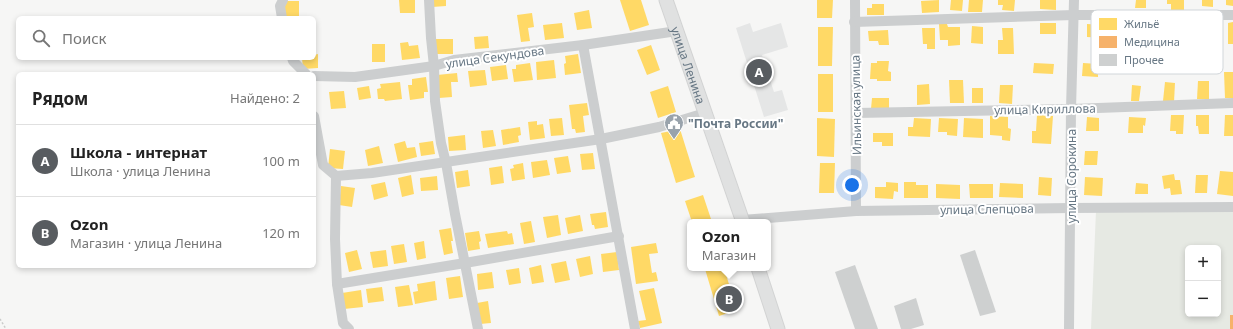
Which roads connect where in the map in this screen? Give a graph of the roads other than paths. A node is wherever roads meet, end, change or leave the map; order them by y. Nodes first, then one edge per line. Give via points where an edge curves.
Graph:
1 (283, 0) edge
2 (429, 0) edge
3 (666, 0) edge
4 (855, 0) edge
5 (1074, 0) edge
6 (1074, 15) junction
7 (1091, 15) edge
8 (282, 16) edge
9 (854, 22) junction
10 (676, 30) junction
11 (583, 45) junction
12 (292, 60) edge
13 (434, 66) junction
14 (304, 72) edge
15 (316, 76) edge
16 (1233, 103) edge
17 (1071, 109) junction
18 (705, 113) junction
19 (856, 113) junction
20 (316, 127) edge
21 (601, 139) junction
22 (446, 162) junction
23 (336, 176) junction
24 (1233, 207) edge
25 (1071, 208) junction
26 (856, 211) junction
27 (742, 219) edge
28 (766, 219) edge
29 (619, 236) junction
30 (466, 263) junction
31 (759, 271) edge
32 (338, 284) junction
33 (348, 329) edge
34 (478, 329) edge
35 (635, 329) edge
36 (778, 329) edge
37 (1069, 329) edge

1 - 8 street via 280,6
2 - 13 street
3 - 10 main road, улица Ленина
4 - 9 street, Ильинская улица
5 - 6 street, улица Сорокина
6 - 7 street
6 - 9 street
6 - 17 street, улица Сорокина
9 - 19 street, Ильинская улица
10 - 11 street, улица Секундова
10 - 18 main road, улица Ленина
11 - 13 street, улица Секундова via 454,60
11 - 21 street
12 - 14 street
13 - 15 street, улица Секундова via 354,77
13 - 22 street via 435,101
16 - 17 street, улица Кириллова
17 - 19 street, улица Кириллова
17 - 25 street, улица Сорокина
18 - 21 street via 659,127
18 - 27 main road, улица Ленина
19 - 26 street, Ильинская улица
20 - 23 street via 323,165
21 - 22 street
21 - 29 street
22 - 23 street
22 - 30 street
23 - 32 street via 335,239
24 - 25 street, улица Слепцова
25 - 26 street, улица Слепцова
25 - 37 street, улица Сорокина
26 - 28 street, улица Слепцова
29 - 30 street
29 - 35 street
30 - 32 street
30 - 34 street
31 - 36 main road
32 - 33 street via 343,323

